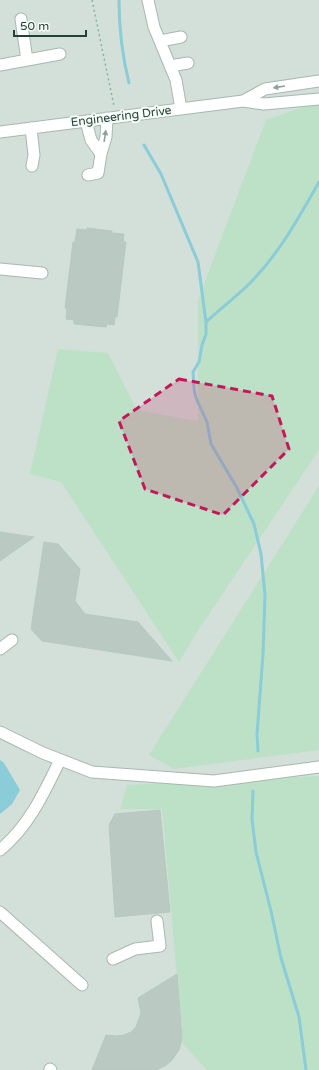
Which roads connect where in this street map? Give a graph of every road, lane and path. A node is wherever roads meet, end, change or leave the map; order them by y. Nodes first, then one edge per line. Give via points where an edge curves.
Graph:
1 (92, 0) edge
2 (148, 0) edge
3 (21, 19) dead end
4 (181, 37) dead end
5 (160, 41) junction
6 (60, 54) dead end
7 (27, 60) junction
8 (188, 63) dead end
9 (0, 64) edge
10 (170, 66) junction
11 (319, 81) edge
12 (319, 99) edge
13 (243, 101) junction
14 (114, 106) dead end
15 (180, 109) junction
16 (107, 118) junction
17 (86, 121) junction
18 (31, 128) junction
19 (0, 132) edge
20 (101, 154) junction
21 (32, 166) dead end
22 (88, 175) dead end
23 (0, 269) edge
24 (42, 273) dead end
25 (12, 640) dead end
26 (0, 648) edge
27 (0, 732) edge
28 (60, 760) junction
29 (319, 767) edge
30 (0, 850) edge
31 (0, 912) edge
32 (157, 921) dead end
33 (113, 959) dead end
34 (82, 985) dead end

1 - 14 path
2 - 5 street
3 - 7 street
4 - 5 street
5 - 10 street
6 - 7 street
7 - 9 street
8 - 10 street
10 - 15 street via 176,80
11 -> 13 street, Engineering Drive via 265,89
12 - 13 street, Engineering Drive via 264,104
13 - 15 street, Engineering Drive
15 - 16 street, Engineering Drive
16 - 17 street, Engineering Drive
20 -> 16 street via 106,137
17 - 18 street, Engineering Drive
17 - 20 street via 91,140
18 - 19 street, Engineering Drive
18 - 21 street via 34,155
20 - 22 street via 98,173
23 - 24 street
25 - 26 street
27 - 28 street
28 - 29 street via 92,772 214,780
28 - 30 street via 33,812 12,840
31 - 34 street
32 - 33 street via 160,946 135,949

